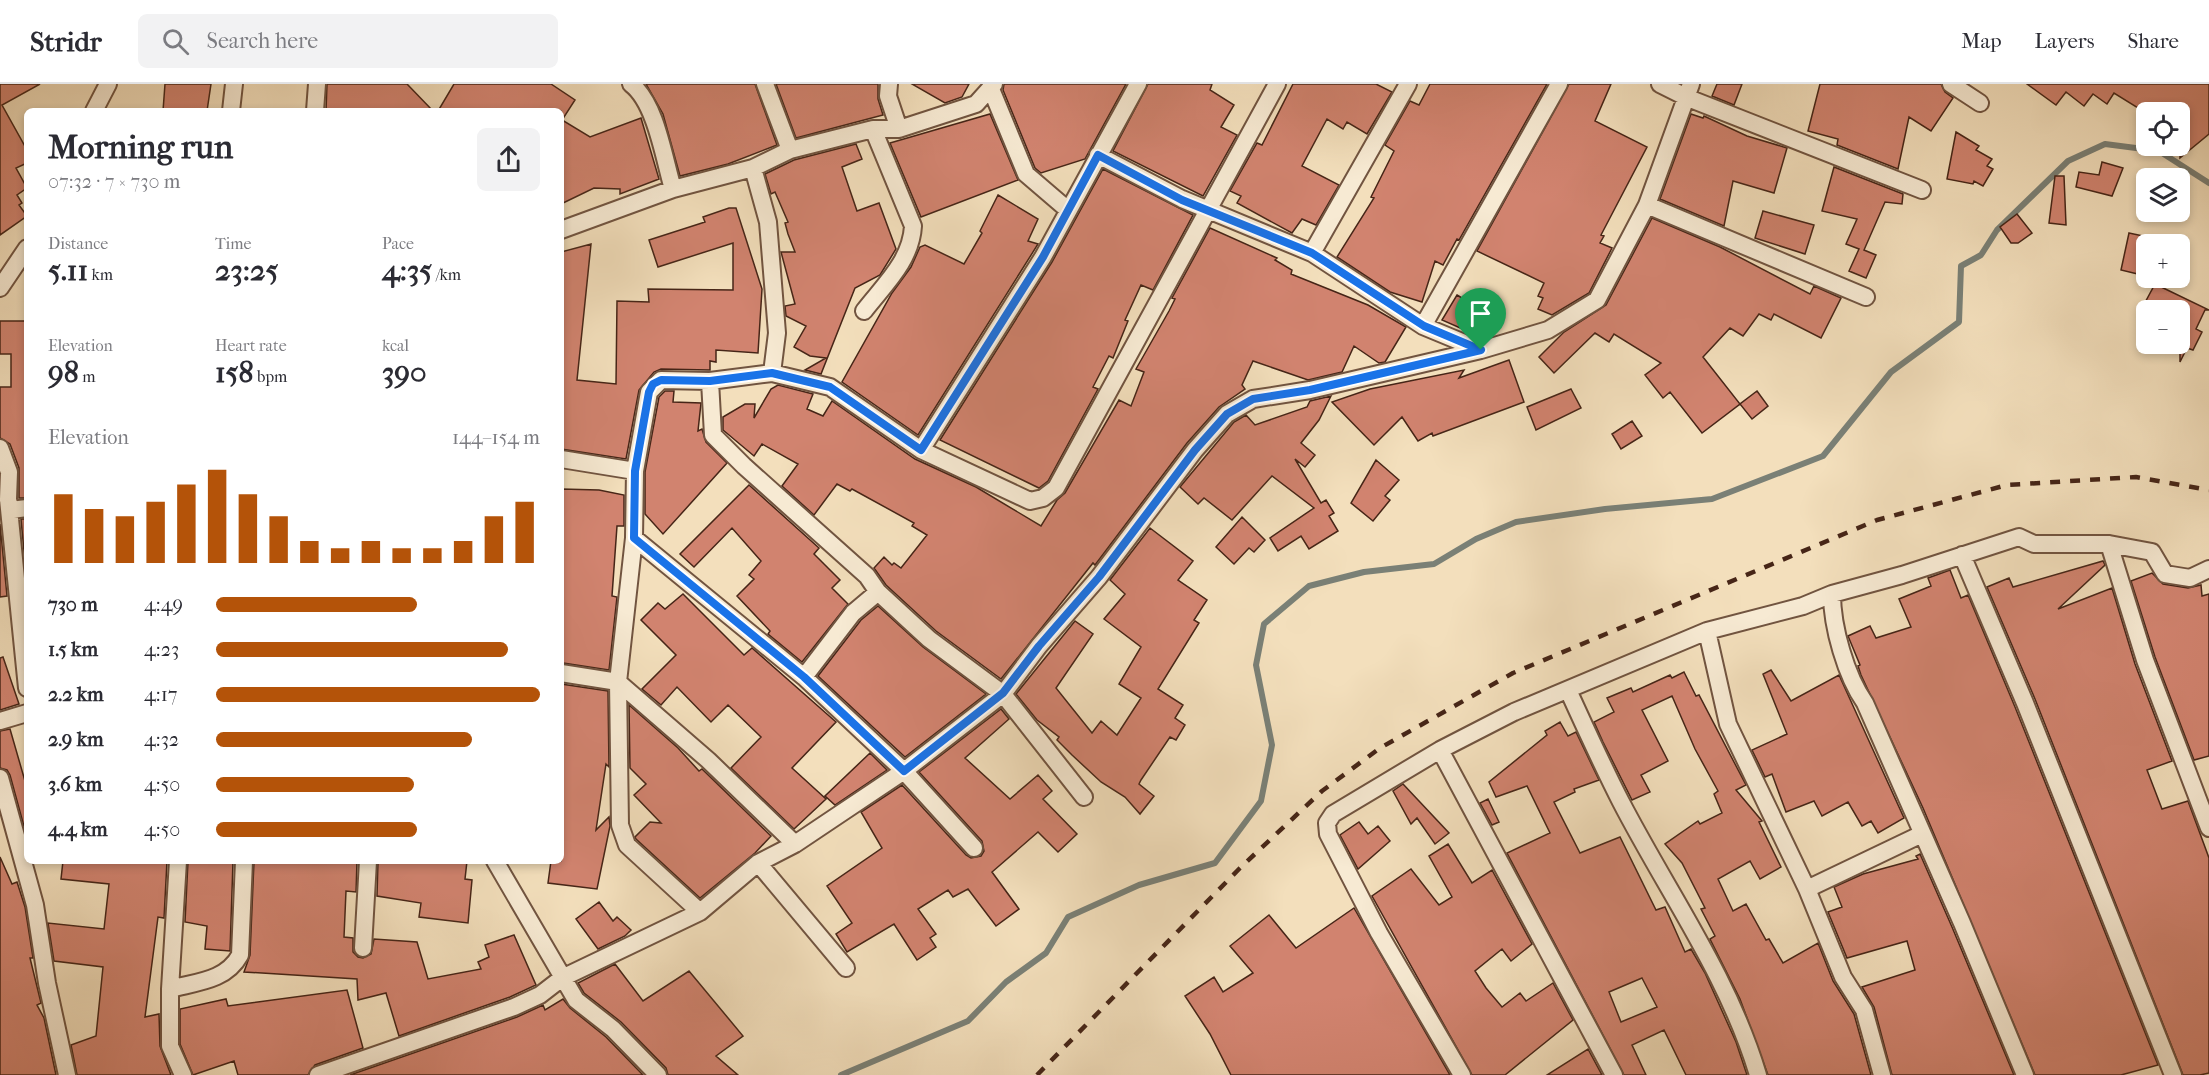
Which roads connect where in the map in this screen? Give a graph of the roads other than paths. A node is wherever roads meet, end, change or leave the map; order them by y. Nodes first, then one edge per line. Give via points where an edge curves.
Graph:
1 (108, 84) edge
2 (234, 84) edge
3 (317, 84) edge
4 (631, 84) edge
5 (765, 84) edge
6 (889, 84) edge
7 (1138, 84) edge
8 (1277, 84) edge
9 (1408, 84) edge
10 (1559, 84) edge
11 (1660, 84) edge
12 (1951, 84) edge
13 (992, 86) edge
14 (1690, 91) edge
15 (1980, 103) dead end
16 (96, 108) edge
17 (231, 108) edge
18 (315, 108) edge
19 (873, 129) junction
20 (899, 129) junction
21 (789, 150) junction
22 (1098, 155) junction
23 (753, 168) junction
24 (673, 189) junction
25 (1922, 190) dead end
26 (1647, 205) junction
27 (1068, 210) junction
28 (1207, 210) junction
29 (564, 229) edge
30 (24, 252) edge
31 (1312, 253) junction
32 (0, 288) edge
33 (1866, 297) dead end
34 (864, 311) dead end
35 (1424, 326) junction
36 (1481, 350) junction
37 (772, 373) junction
38 (710, 381) junction
39 (0, 448) edge
40 (921, 450) junction
41 (564, 459) edge
42 (635, 471) junction
43 (8, 499) junction
44 (24, 508) edge
45 (634, 538) junction
46 (2109, 544) junction
47 (1962, 555) junction
48 (2209, 569) edge
49 (878, 592) junction
50 (1832, 594) junction
51 (1707, 631) junction
52 (24, 658) edge
53 (564, 674) edge
54 (804, 677) junction
55 (618, 682) junction
56 (1568, 690) junction
57 (1003, 693) junction
58 (24, 714) edge
59 (0, 722) edge
60 (1440, 750) junction
61 (904, 771) junction
62 (0, 778) edge
63 (1084, 797) dead end
64 (2209, 828) edge
65 (1922, 834) junction
66 (795, 844) junction
67 (24, 847) edge
68 (974, 848) dead end
69 (758, 863) junction
70 (27, 864) edge
71 (178, 864) edge
72 (244, 864) edge
73 (368, 864) edge
74 (497, 864) edge
75 (1807, 889) junction
76 (700, 912) junction
77 (363, 948) dead end
78 (846, 968) dead end
79 (562, 978) junction
80 (170, 989) junction
81 (68, 1075) edge
82 (183, 1075) edge
83 (318, 1075) edge
84 (658, 1075) edge
85 (1462, 1075) edge
86 (1614, 1075) edge
87 (1758, 1075) edge
88 (1882, 1075) edge
89 (2025, 1075) edge
90 (2173, 1075) edge

1 - 16 street
2 - 17 street
3 - 18 street
4 - 24 street via 639,90 651,112
5 - 21 street
6 - 20 street via 888,96
7 - 22 street
8 - 28 street
9 - 31 street
10 - 35 street
11 - 14 street
12 - 15 street
13 - 20 street via 976,104
13 - 27 street via 1026,174
14 - 25 street
14 - 26 street
19 - 20 street
19 - 21 street
19 - 34 street via 914,226 904,259
21 - 23 street
22 - 27 street
22 - 28 street
23 - 24 street
23 - 37 street via 768,222 777,333
24 - 29 street
26 - 33 street
26 - 36 street via 1597,300 1548,330
27 - 40 street via 1043,257
28 - 31 street
28 - 40 street via 1056,488 1043,498 1030,501
30 - 32 street
31 - 35 street
35 - 36 street
36 - 57 street via 1310,390 1253,399 1227,414
37 - 38 street
37 - 40 street via 830,387
38 - 42 street via 661,380 653,384
38 - 49 street via 713,435 867,576
39 - 43 street via 9,472
41 - 42 street
42 - 45 street
43 - 44 street via 10,510
43 - 52 street
45 - 54 street
45 - 55 street
46 - 47 street via 2034,544 2019,537
46 - 48 street via 2152,552 2165,574 2190,578
46 - 64 street via 2145,660
47 - 50 street
47 - 90 street
49 - 54 street via 853,613
49 - 57 street via 929,639
50 - 51 street via 1803,606
50 - 65 street via 1832,621 1855,688
51 - 56 street
51 - 75 street via 1728,724
53 - 55 street
54 - 61 street
55 - 66 street via 717,768
55 - 76 street via 623,841
56 - 60 street
56 - 87 street via 1621,802 1712,960 1747,1037
57 - 61 street
57 - 63 street
58 - 59 street
60 - 85 street via 1333,814 1327,823 1328,834 1379,933
60 - 86 street
61 - 66 street
61 - 68 street
62 - 67 street
65 - 75 street
65 - 89 street
66 - 69 street
69 - 76 street
69 - 78 street
70 - 81 street
71 - 80 street
72 - 80 street via 240,955 233,968 220,976
73 - 77 street
74 - 79 street
75 - 88 street via 1844,977 1864,1010
76 - 79 street
79 - 83 street via 514,1007
79 - 84 street via 576,1000 613,1029
80 - 82 street via 170,1046

